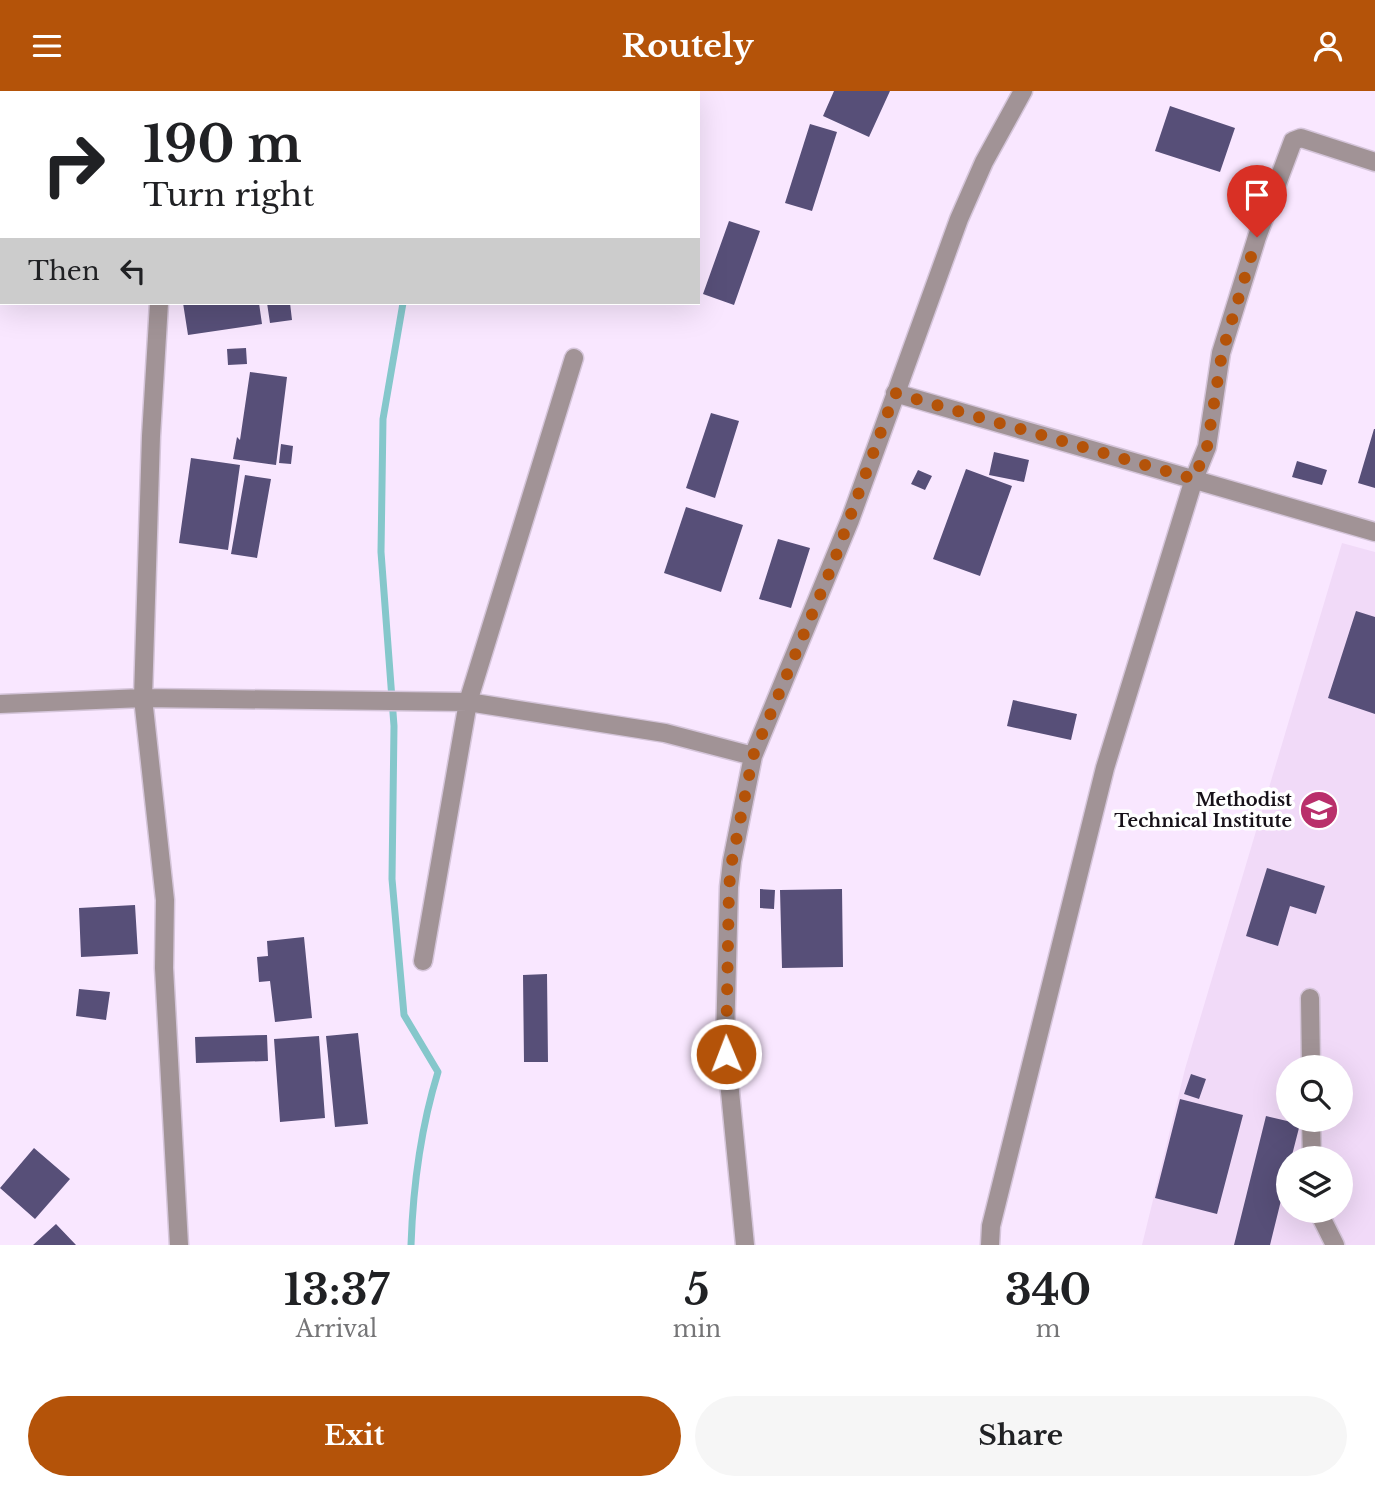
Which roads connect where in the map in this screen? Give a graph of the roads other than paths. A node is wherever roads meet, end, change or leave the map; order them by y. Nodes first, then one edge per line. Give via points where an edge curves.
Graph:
1 (1023, 91) edge
2 (1375, 162) edge
3 (159, 305) edge
4 (574, 358) dead end
5 (895, 393) junction
6 (1194, 479) junction
7 (1375, 532) edge
8 (143, 698) junction
9 (468, 702) junction
10 (0, 703) edge
11 (753, 756) junction
12 (423, 961) dead end
13 (1310, 998) dead end
14 (1311, 1055) edge
15 (1324, 1223) edge
16 (179, 1245) edge
17 (745, 1245) edge
18 (990, 1245) edge
19 (1335, 1245) edge

1 - 5 street via 959,219
2 - 6 street via 1301,138 1291,143 1222,353 1207,447
3 - 8 street
4 - 9 street
5 - 6 street
5 - 11 street via 833,564
6 - 7 street
6 - 18 street via 1105,768
8 - 9 street
8 - 10 street
8 - 16 street via 165,900 164,968
9 - 11 street via 665,733
9 - 12 street
11 - 17 street via 729,887 725,1040
13 - 14 street
15 - 19 street

